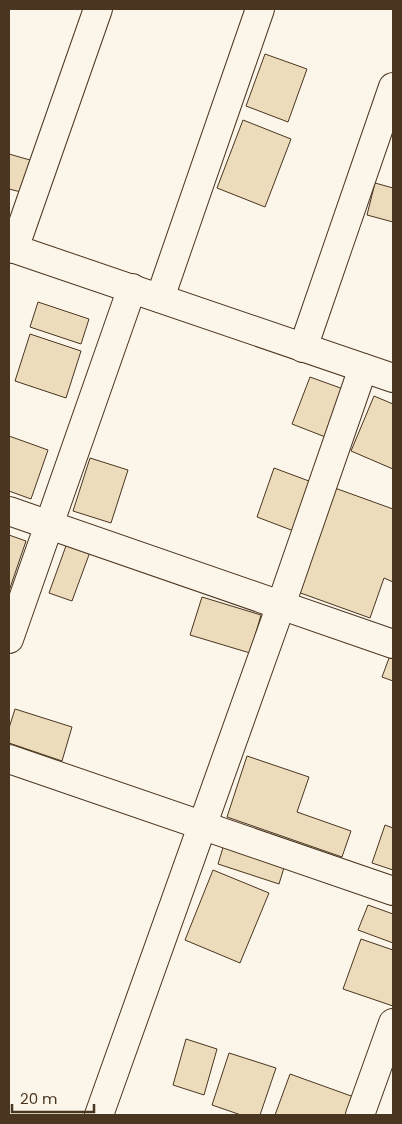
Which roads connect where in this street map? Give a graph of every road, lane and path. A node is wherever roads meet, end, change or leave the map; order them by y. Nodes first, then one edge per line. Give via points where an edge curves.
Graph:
1 (98, 9) edge
2 (260, 9) edge
3 (393, 87) edge
4 (11, 248) edge
5 (132, 288) junction
6 (160, 298) junction
7 (303, 348) junction
8 (363, 368) junction
9 (393, 378) edge
10 (9, 511) edge
11 (49, 525) junction
12 (281, 605) junction
13 (9, 639) edge
14 (393, 644) edge
15 (9, 759) edge
16 (202, 825) junction
17 (393, 892) edge
18 (393, 1023) edge
19 (99, 1115) edge
20 (360, 1115) edge

1 - 4 street
2 - 6 street
3 - 7 street
4 - 5 street
5 - 6 street
5 - 11 street
6 - 7 street
7 - 8 street
8 - 9 street
8 - 12 street
10 - 11 street
11 - 12 street
11 - 13 street
12 - 14 street
12 - 16 street
15 - 16 street
16 - 17 street
16 - 19 street
18 - 20 street

